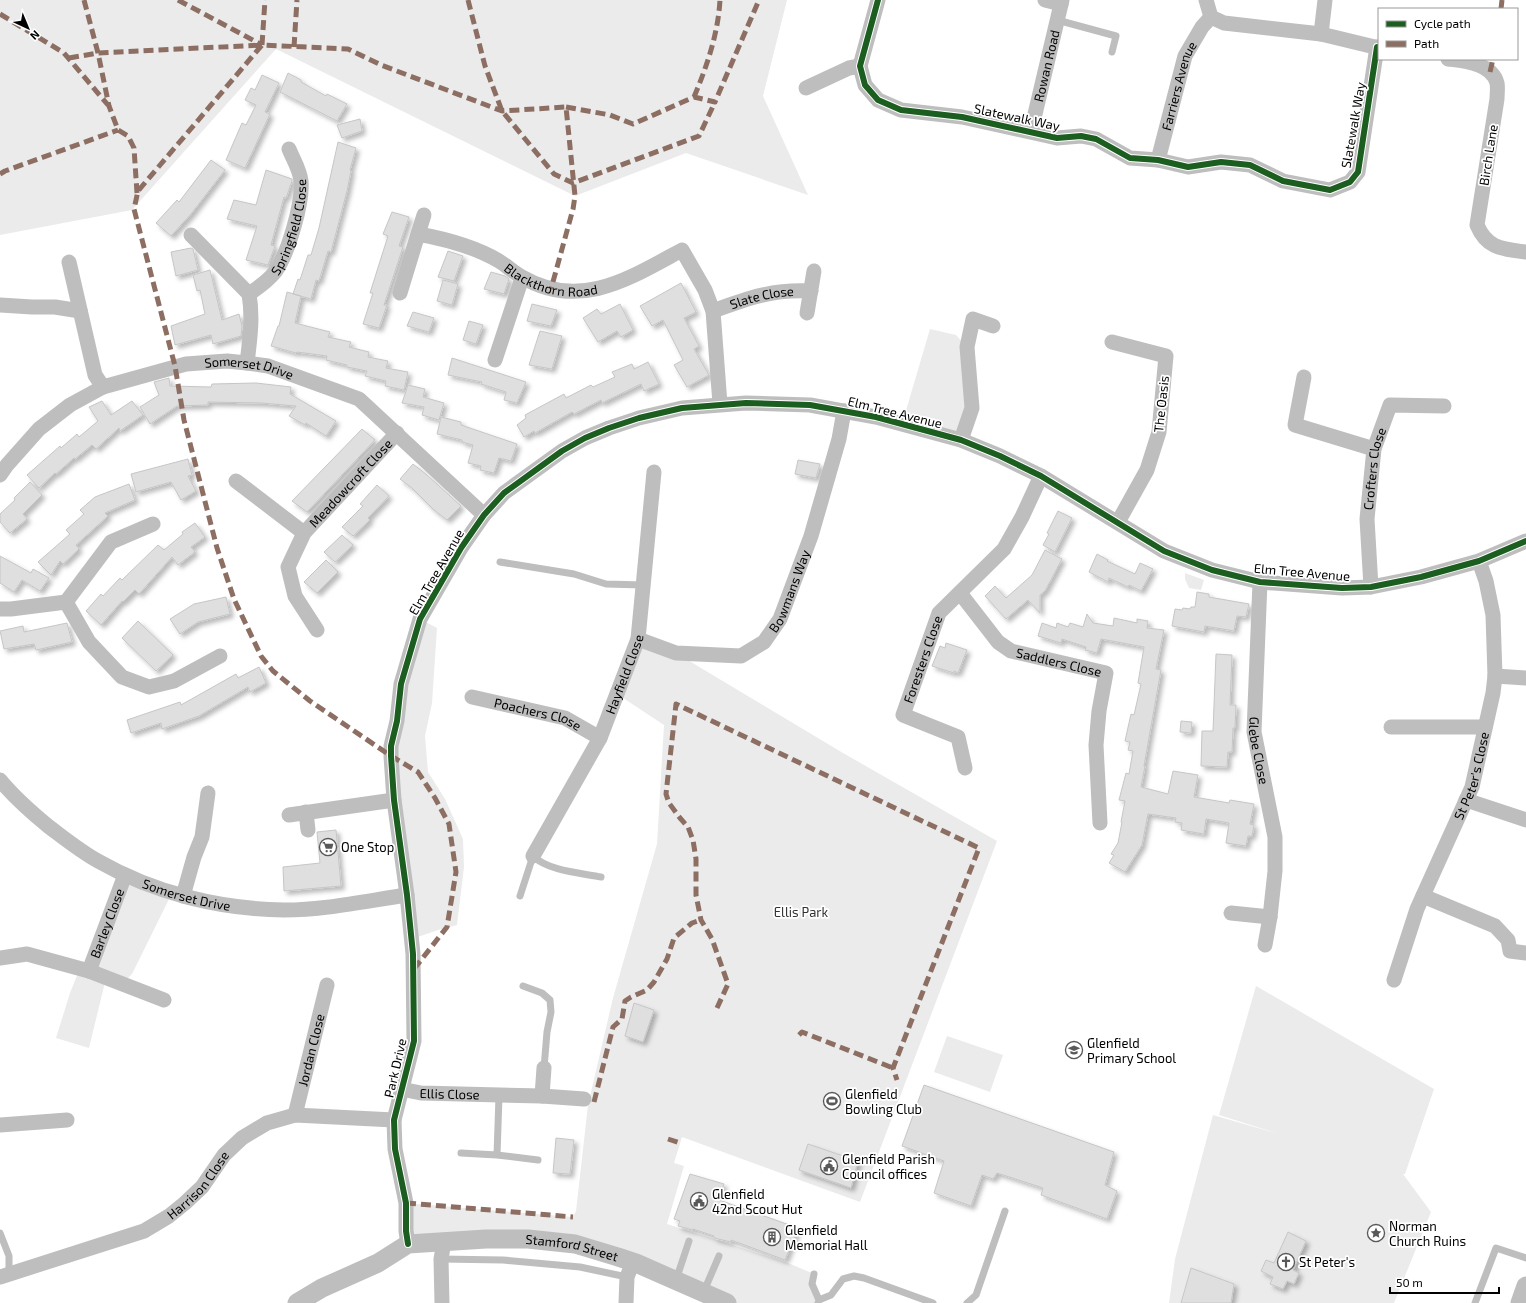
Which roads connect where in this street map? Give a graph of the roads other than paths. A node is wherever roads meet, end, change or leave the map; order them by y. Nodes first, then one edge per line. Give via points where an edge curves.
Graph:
1 (878, 0) edge
2 (1045, 0) edge
3 (1206, 0) edge
4 (1325, 0) edge
5 (1061, 2) edge
6 (1211, 17) junction
7 (1057, 20) junction
8 (1321, 34) junction
9 (1378, 48) edge
10 (1112, 52) dead end
11 (1454, 60) edge
12 (860, 66) junction
13 (806, 88) dead end
14 (1031, 131) junction
15 (289, 149) dead end
16 (1158, 160) junction
17 (424, 215) dead end
18 (418, 234) junction
19 (191, 235) dead end
20 (1526, 252) edge
21 (69, 262) dead end
22 (814, 271) dead end
23 (522, 278) junction
24 (811, 291) junction
25 (400, 293) dead end
26 (249, 294) junction
27 (0, 305) edge
28 (80, 311) junction
29 (713, 311) junction
30 (807, 313) dead end
31 (992, 326) dead end
32 (1112, 342) dead end
33 (495, 360) dead end
34 (247, 363) junction
35 (1304, 377) dead end
36 (103, 387) junction
37 (720, 404) junction
38 (1444, 406) dead end
39 (844, 411) junction
40 (397, 433) junction
41 (961, 440) junction
42 (1374, 448) junction
43 (654, 472) dead end
44 (0, 475) edge
45 (1041, 476) junction
46 (236, 481) dead end
47 (484, 515) junction
48 (1118, 522) junction
49 (153, 524) dead end
50 (304, 534) junction
51 (1526, 541) edge
52 (1479, 561) junction
53 (500, 562) dead end
54 (1260, 582) junction
55 (643, 585) junction
56 (1371, 587) junction
57 (960, 594) junction
58 (66, 602) junction
59 (0, 610) edge
60 (317, 630) dead end
61 (638, 639) junction
62 (220, 656) dead end
63 (1495, 676) junction
64 (1526, 678) edge
65 (472, 697) dead end
66 (1392, 727) dead end
67 (1485, 727) junction
68 (600, 738) junction
69 (965, 768) dead end
70 (0, 780) edge
71 (208, 793) dead end
72 (394, 800) junction
73 (1466, 800) junction
74 (306, 812) junction
75 (289, 815) dead end
76 (1526, 820) edge
77 (1100, 823) dead end
78 (308, 830) dead end
79 (533, 856) junction
80 (125, 875) junction
81 (601, 877) dead end
82 (407, 894) junction
83 (183, 896) junction
84 (520, 896) dead end
85 (1423, 896) junction
86 (1231, 913) dead end
87 (1270, 917) junction
88 (1265, 945) dead end
89 (1526, 953) edge
90 (0, 958) edge
91 (90, 971) junction
92 (1394, 980) dead end
93 (327, 985) dead end
94 (523, 986) dead end
95 (164, 1000) dead end
96 (544, 1068) joint
97 (401, 1089) junction
98 (498, 1096) junction
99 (542, 1096) junction
100 (584, 1099) dead end
101 (294, 1115) junction
102 (67, 1120) dead end
103 (394, 1120) junction
104 (0, 1125) edge
105 (461, 1153) dead end
106 (497, 1155) junction
107 (538, 1160) dead end
108 (1005, 1210) dead end
109 (0, 1233) edge
110 (688, 1240) dead end
111 (408, 1244) junction
112 (442, 1250) junction
113 (718, 1256) dead end
114 (1526, 1258) edge
115 (630, 1269) junction
116 (814, 1274) dead end
117 (4, 1276) edge
118 (676, 1281) junction
119 (1526, 1286) edge
120 (704, 1293) junction
121 (818, 1301) edge
122 (297, 1303) edge
123 (442, 1303) edge
124 (626, 1303) edge
125 (727, 1303) edge
126 (933, 1303) edge
127 (967, 1303) edge
128 (1476, 1303) edge
129 (1520, 1303) edge

1 - 12 street
2 - 5 street
3 - 6 street
4 - 8 street
5 - 7 street, Rowan Road
6 - 8 street via 1224,23
6 - 16 street, Farriers Avenue via 1185,56
7 - 10 lane via 1116,36
7 - 14 street, Rowan Road
8 - 9 street
9 - 16 street, Slatewalk Way via 1358,172 1350,182 1330,190 1283,181 1250,165 1221,162 1188,168
11 - 20 street, Birch Lane via 1482,67 1490,72 1497,82 1497,99 1477,225 1482,235 1494,246
12 - 13 street
12 - 14 street, Slatewalk Way via 865,85 878,100 901,110 962,117
14 - 16 street, Slatewalk Way via 1057,138 1080,136 1096,139 1130,158
15 - 26 street, Springfield Close via 301,181 300,204 285,252 276,271
17 - 18 street
18 - 23 street, Blackthorn Road via 475,249 500,261
18 - 25 street
19 - 26 street
21 - 28 street
22 - 24 street, Slate Close
23 - 29 street, Blackthorn Road via 561,291 596,289 631,278 679,246 705,290
23 - 33 street
24 - 29 street, Slate Close via 778,291 749,297
24 - 30 street, Slate Close
26 - 34 street via 252,328
27 - 28 street via 55,307
28 - 36 street via 95,375
29 - 37 street, Blackthorn Road
31 - 41 street via 973,319 967,347 972,408
32 - 48 street, The Oasis via 1166,356 1159,432 1147,470
34 - 36 street, Somerset Drive via 228,361 186,364
34 - 40 street, Somerset Drive via 268,366 359,399
35 - 42 street via 1295,425
36 - 44 street, Somerset Drive via 70,405 39,429
37 - 39 street, Elm Tree Avenue via 810,405
37 - 47 street, Elm Tree Avenue via 661,412 585,438 562,451 504,493
38 - 42 street, Crofters Close via 1390,405
39 - 41 street, Elm Tree Avenue
39 - 61 street, Bowmans Way via 840,439 811,536 780,619 764,642 741,656 676,653
40 - 47 street, Somerset Drive
40 - 50 street, Meadowcroft Close
41 - 45 street, Elm Tree Avenue
42 - 56 street, Crofters Close via 1367,518
43 - 55 street, Hayfield Close
45 - 48 street, Elm Tree Avenue
45 - 57 street, Foresters Close via 1004,549
46 - 50 street, Meadowcroft Close
47 - 72 street, Elm Tree Avenue via 461,548 420,619 401,684 391,746
48 - 54 street, Elm Tree Avenue via 1164,551 1212,570
49 - 58 street via 111,542
50 - 60 street, Meadowcroft Close via 288,567 295,596
51 - 52 street, Elm Tree Avenue
52 - 56 street, Elm Tree Avenue
52 - 63 street, St Peter's Close via 1493,615
53 - 55 lane via 574,574 606,584
54 - 56 street, Elm Tree Avenue via 1342,588
54 - 87 street, Glebe Close via 1254,732 1275,837 1275,871
55 - 61 street, Hayfield Close
57 - 69 street, Foresters Close via 939,613 903,715 958,737
57 - 77 street, Saddlers Close via 998,642 1011,651 1106,673 1096,745
58 - 59 street
58 - 62 street via 89,642 122,677 149,687 174,681
61 - 68 street, Hayfield Close
63 - 64 street
63 - 67 street, St Peter's Close
65 - 68 street, Poachers Close via 565,718
66 - 67 street
67 - 73 street, St Peter's Close via 1472,787
68 - 79 street, Hayfield Close
70 - 80 street, Somerset Drive via 70,843
71 - 83 street via 202,837
72 - 74 street
72 - 82 street, Elm Tree Avenue
73 - 76 street
73 - 85 street, St Peter's Close
74 - 75 street
74 - 78 street
79 - 81 lane via 553,867
79 - 84 lane
80 - 83 street, Somerset Drive
80 - 91 street, Barley Close
82 - 83 street, Somerset Drive via 320,908 284,910 248,908
82 - 97 street, Park Drive via 413,954 414,1040
85 - 89 street via 1495,926 1508,940 1510,951
85 - 92 street, St Peter's Close
86 - 87 street
87 - 88 street, Glebe Close
90 - 91 street, Barley Close via 27,954
91 - 95 street, Barley Close
93 - 101 street, Jordan Close
94 - 96 lane via 542,993 550,1000 551,1012
96 - 99 street
97 - 98 street, Ellis Close via 421,1093
97 - 103 street, Park Drive
98 - 99 street, Ellis Close
98 - 106 lane, Ellis Close
99 - 100 street, Ellis Close
101 - 103 street, Harrison Close
101 - 117 street, Harrison Close via 267,1123 242,1138 224,1155 202,1187 169,1216 144,1231
102 - 104 street
103 - 111 street, Park Drive via 395,1149 407,1214
105 - 106 lane
106 - 107 lane
108 - 127 lane via 976,1295
109 - 117 lane via 9,1256
110 - 118 lane
111 - 112 street, Stamford Street
111 - 122 street via 378,1263 322,1288
112 - 115 street, Stamford Street via 486,1239 528,1239 575,1244
112 - 123 street
113 - 120 lane
114 - 128 lane via 1496,1248
115 - 118 street, Stamford Street
115 - 124 street
116 - 121 lane via 812,1284
118 - 120 street, Stamford Street
119 - 129 street
120 - 125 street, Stamford Street
121 - 126 lane via 831,1295 843,1279 854,1276

